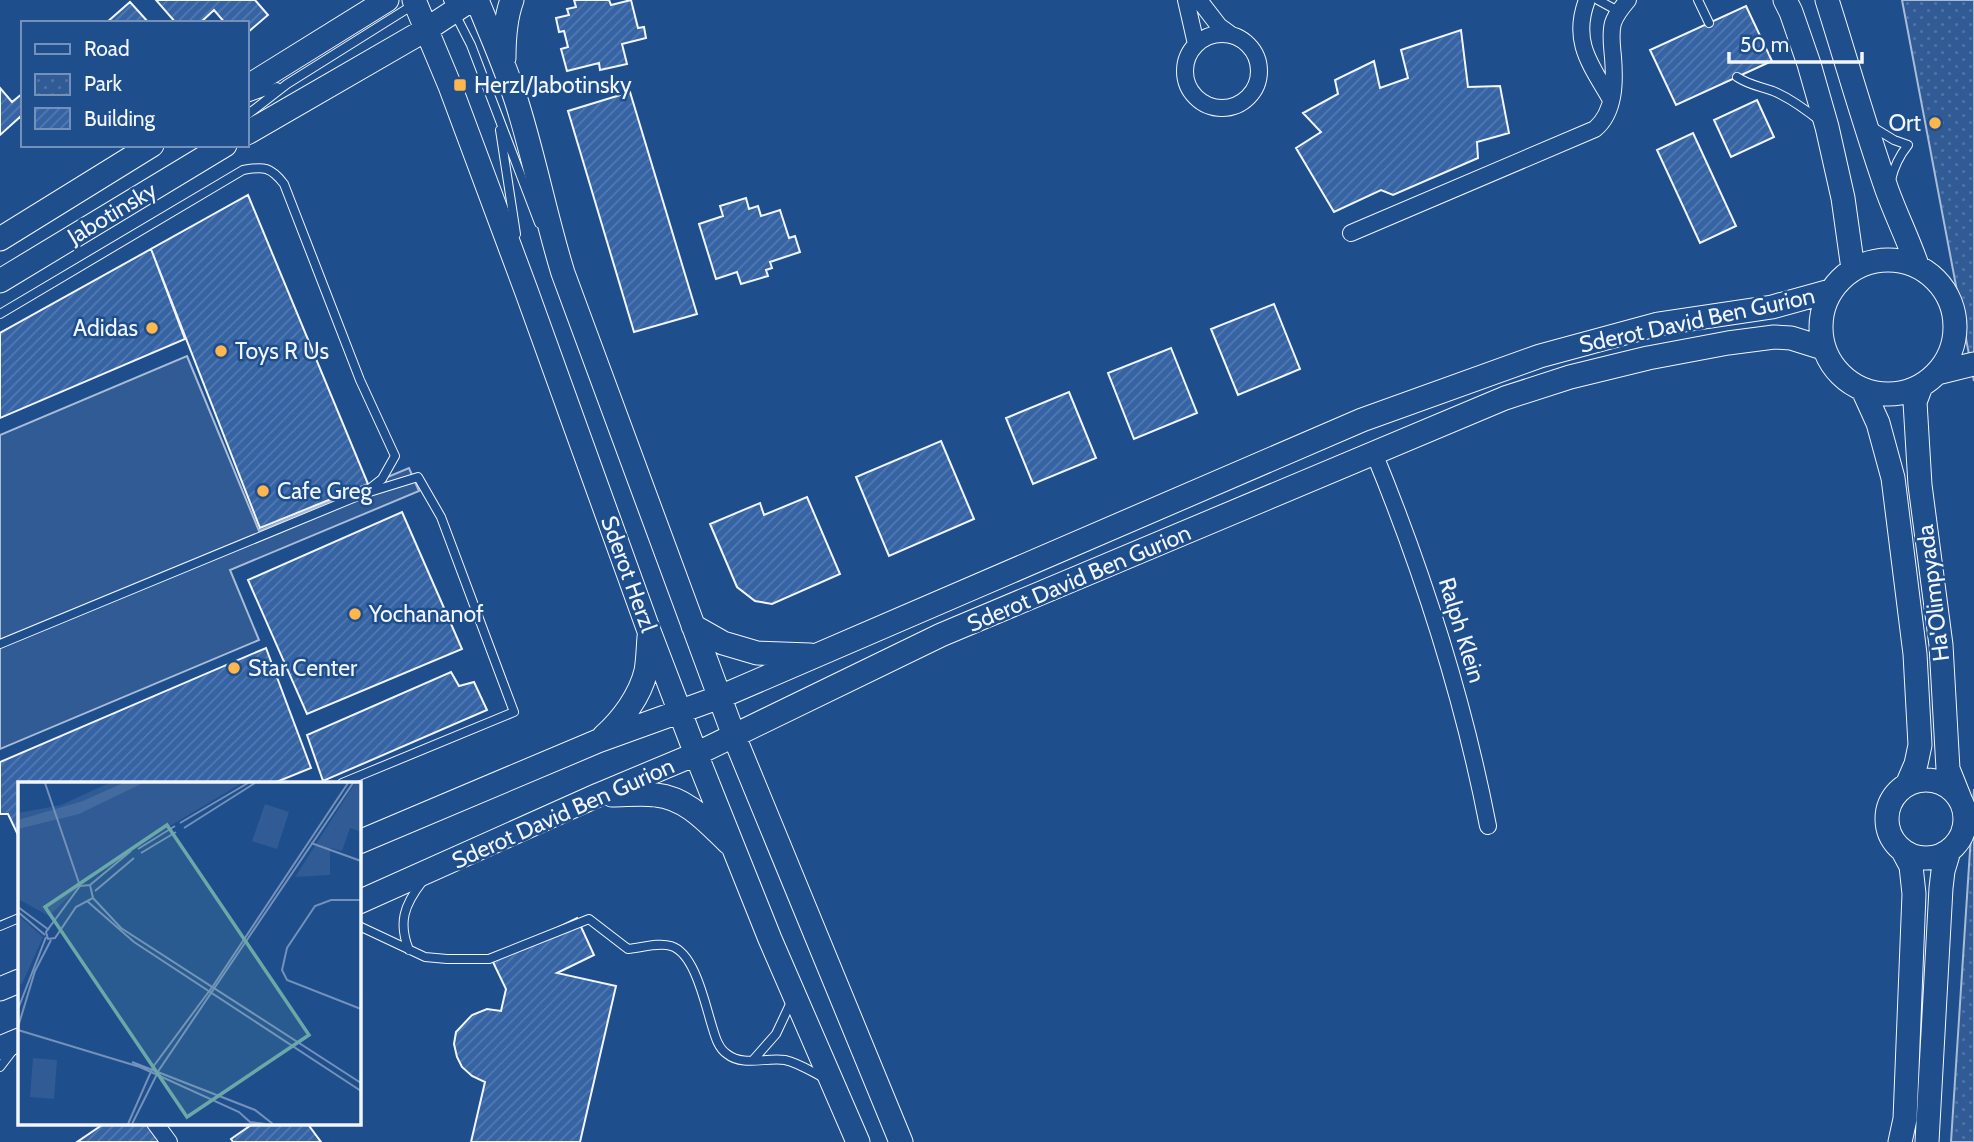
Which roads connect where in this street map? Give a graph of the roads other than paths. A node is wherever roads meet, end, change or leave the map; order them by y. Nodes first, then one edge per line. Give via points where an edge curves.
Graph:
1 (387, 0) edge
2 (477, 0) edge
3 (512, 0) edge
4 (1186, 0) edge
5 (1199, 0) edge
6 (1587, 0) edge
7 (1598, 0) edge
8 (1698, 0) edge
9 (1785, 0) edge
10 (1827, 0) edge
11 (1844, 0) edge
12 (416, 1) edge
13 (458, 4) edge
14 (1623, 6) edge
15 (1709, 23) dead end
16 (427, 29) junction
17 (1230, 34) junction
18 (1196, 44) junction
19 (1842, 49) junction
20 (504, 65) junction
21 (1737, 77) dead end
22 (286, 83) junction
23 (248, 86) edge
24 (248, 98) edge
25 (1611, 100) junction
26 (497, 113) junction
27 (248, 114) edge
28 (1864, 121) junction
29 (1827, 127) junction
30 (248, 132) edge
31 (149, 147) edge
32 (206, 153) edge
33 (1889, 193) junction
34 (1351, 233) dead end
35 (0, 239) edge
36 (1917, 265) junction
37 (1853, 269) junction
38 (564, 273) junction
39 (0, 281) edge
40 (526, 290) junction
41 (1830, 291) junction
42 (0, 314) edge
43 (1965, 319) edge
44 (1823, 348) junction
45 (1974, 364) edge
46 (1929, 380) junction
47 (1863, 390) junction
48 (1374, 453) junction
49 (363, 494) junction
50 (693, 626) junction
51 (649, 631) junction
52 (0, 644) edge
53 (816, 655) junction
54 (720, 697) junction
55 (681, 712) junction
56 (734, 736) junction
57 (598, 741) junction
58 (696, 754) junction
59 (344, 782) edge
60 (1907, 785) junction
61 (598, 795) junction
62 (1960, 799) junction
63 (1488, 826) dead end
64 (360, 842) edge
65 (734, 848) junction
66 (1903, 851) junction
67 (1949, 851) junction
68 (431, 871) junction
69 (360, 902) edge
70 (18, 918) edge
71 (0, 926) edge
72 (360, 926) edge
73 (409, 950) junction
74 (18, 981) edge
75 (0, 989) edge
76 (795, 993) junction
77 (18, 1041) edge
78 (18, 1042) edge
79 (0, 1048) edge
80 (754, 1059) junction
81 (0, 1067) edge
82 (834, 1084) junction
83 (156, 1124) edge
84 (169, 1142) edge
85 (858, 1142) edge
86 (901, 1142) edge
87 (1900, 1142) edge
88 (1927, 1142) edge

1 - 23 main road
2 - 20 main road, Sderot Herzl
3 - 20 main road
4 - 18 street
5 - 17 street
6 - 25 street via 1581,21 1583,48
7 - 14 lane
8 - 15 lane
9 - 29 main road
10 - 19 main road
11 - 19 main road
12 - 16 main road, Sderot Herzl
12 - 22 lane
13 - 16 main road
13 - 26 lane
14 - 25 street via 1613,24
16 - 30 main road
16 - 40 main road, Sderot Herzl
17 - 18 street via 1212,35
17 - 18 street via 1254,52 1259,77 1249,97 1230,108 1204,104 1190,90 1186,61
19 - 28 main road
20 - 38 main road, Sderot Herzl
21 - 29 lane via 1790,100
22 - 24 lane
22 - 27 lane
25 - 34 street via 1605,121 1595,130
26 - 38 lane via 531,207
26 - 40 lane
28 - 33 main road
28 - 33 lane via 1908,145 1893,169
29 - 37 main road
31 - 35 main road, Jabotinsky
32 - 39 main road, Jabotinsky
33 - 36 main road
36 - 37 main road via 1873,260
36 - 43 main road via 1935,277
37 - 41 main road
38 - 50 main road, Sderot Herzl
40 - 51 main road, Sderot Herzl
41 - 44 main road via 1822,309
41 - 53 main road, Sderot David Ben Gurion via 1772,307 1658,324 1540,356 1362,420
42 - 49 lane via 243,170 264,167 284,184 360,380 395,456 382,479
43 - 46 main road via 1949,356
44 - 47 main road via 1832,366
44 - 48 main road, Sderot David Ben Gurion via 1774,337 1648,358 1505,398
45 - 46 main road
46 - 47 main road via 1903,393
46 - 62 main road, Ha'Olimpyada via 1915,402 1919,472 1941,645 1948,769
47 - 60 main road, Ha'Olimpyada via 1894,478 1916,654 1920,745
48 - 56 main road, Sderot David Ben Gurion via 942,635
48 - 63 street, Ralph Klein via 1408,535 1448,660
49 - 52 lane
49 - 59 lane via 418,477 441,517 514,712
50 - 53 main road via 723,643 757,653
50 - 54 main road, Sderot Herzl
51 - 55 main road, Sderot Herzl
51 - 57 main road via 646,674 617,725
53 - 54 main road, Sderot David Ben Gurion
54 - 55 main road, Sderot David Ben Gurion
54 - 56 main road, Sderot Herzl
55 - 57 main road, Sderot David Ben Gurion
55 - 58 main road, Sderot Herzl
56 - 58 main road, Sderot David Ben Gurion
56 - 86 main road, Sderot Herzl
57 - 64 main road, Sderot David Ben Gurion
58 - 61 main road, Sderot David Ben Gurion
58 - 65 main road, Sderot Herzl
60 - 62 main road via 1920,780 1942,783
60 - 66 main road via 1892,800 1887,817 1889,833
61 - 65 main road via 670,798 700,816
61 - 68 main road, Sderot David Ben Gurion
62 - 67 main road via 1966,821
65 - 76 main road, Sderot Herzl
66 - 67 main road via 1931,858
66 - 87 main road via 1911,866 1914,894 1905,1119
67 - 88 main road via 1941,888
68 - 69 main road, Sderot David Ben Gurion
68 - 73 lane via 408,903 403,922
70 - 71 lane
72 - 73 lane
73 - 80 lane via 425,957 489,959 589,919 628,950 664,945 682,951 692,966 722,1050 736,1060
74 - 75 main road
76 - 80 lane via 776,1034
76 - 82 main road, Sderot Herzl
77 - 79 main road
78 - 81 lane
80 - 82 lane via 795,1063
82 - 85 main road, Sderot Herzl
83 - 84 street

